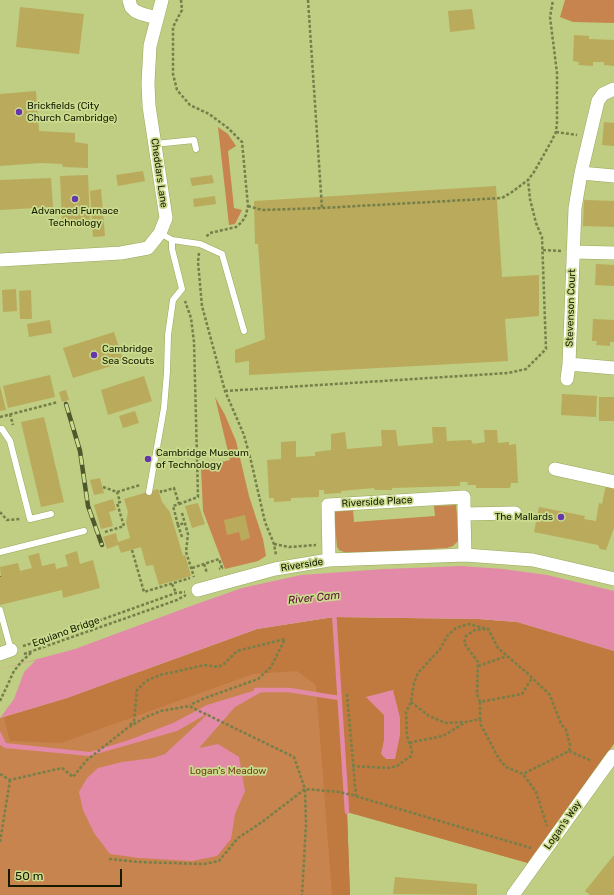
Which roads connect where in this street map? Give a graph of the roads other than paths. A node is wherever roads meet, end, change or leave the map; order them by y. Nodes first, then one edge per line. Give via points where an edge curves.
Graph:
1 (129, 0) edge
2 (162, 0) edge
3 (157, 18) junction
4 (614, 89) edge
5 (155, 144) junction
6 (196, 149) dead end
7 (581, 173) junction
8 (614, 176) edge
9 (160, 233) junction
10 (172, 240) junction
11 (573, 252) junction
12 (614, 254) edge
13 (0, 260) edge
14 (244, 331) dead end
15 (569, 364) junction
16 (614, 368) edge
17 (567, 379) dead end
18 (0, 429) edge
19 (555, 469) dead end
20 (614, 482) edge
21 (149, 492) dead end
22 (515, 513) dead end
23 (52, 514) dead end
24 (464, 514) junction
25 (84, 531) dead end
26 (0, 552) edge
27 (465, 555) junction
28 (329, 560) junction
29 (614, 579) edge
30 (198, 590) road end
31 (0, 610) edge
32 (5, 652) edge
33 (611, 759) edge
34 (513, 895) edge

1 - 3 street via 130,7 135,11
2 - 3 street, Cheddars Lane
3 - 5 street, Cheddars Lane via 150,46 148,83
4 - 7 street, Stevenson Court via 603,94 598,101
5 - 6 lane via 194,140
5 - 9 street, Cheddars Lane via 166,218
7 - 8 street
7 - 11 street, Stevenson Court via 575,208
9 - 10 lane
9 - 13 street, Cheddars Lane via 148,248 121,253
10 - 14 lane via 200,244 222,254
10 - 21 lane via 182,289 172,300 164,408
11 - 12 street
11 - 15 street, Stevenson Court
15 - 16 street
15 - 17 street, Stevenson Court
18 - 23 lane via 10,441 30,519
19 - 20 street
22 - 24 street
24 - 27 street, Riverside Place
24 - 28 street, Riverside Place via 464,497 328,505
25 - 26 lane
27 - 28 street, Riverside
27 - 29 street, Riverside via 533,560
28 - 30 street, Riverside via 275,569
31 - 32 lane
33 - 34 street, Logan's Way

